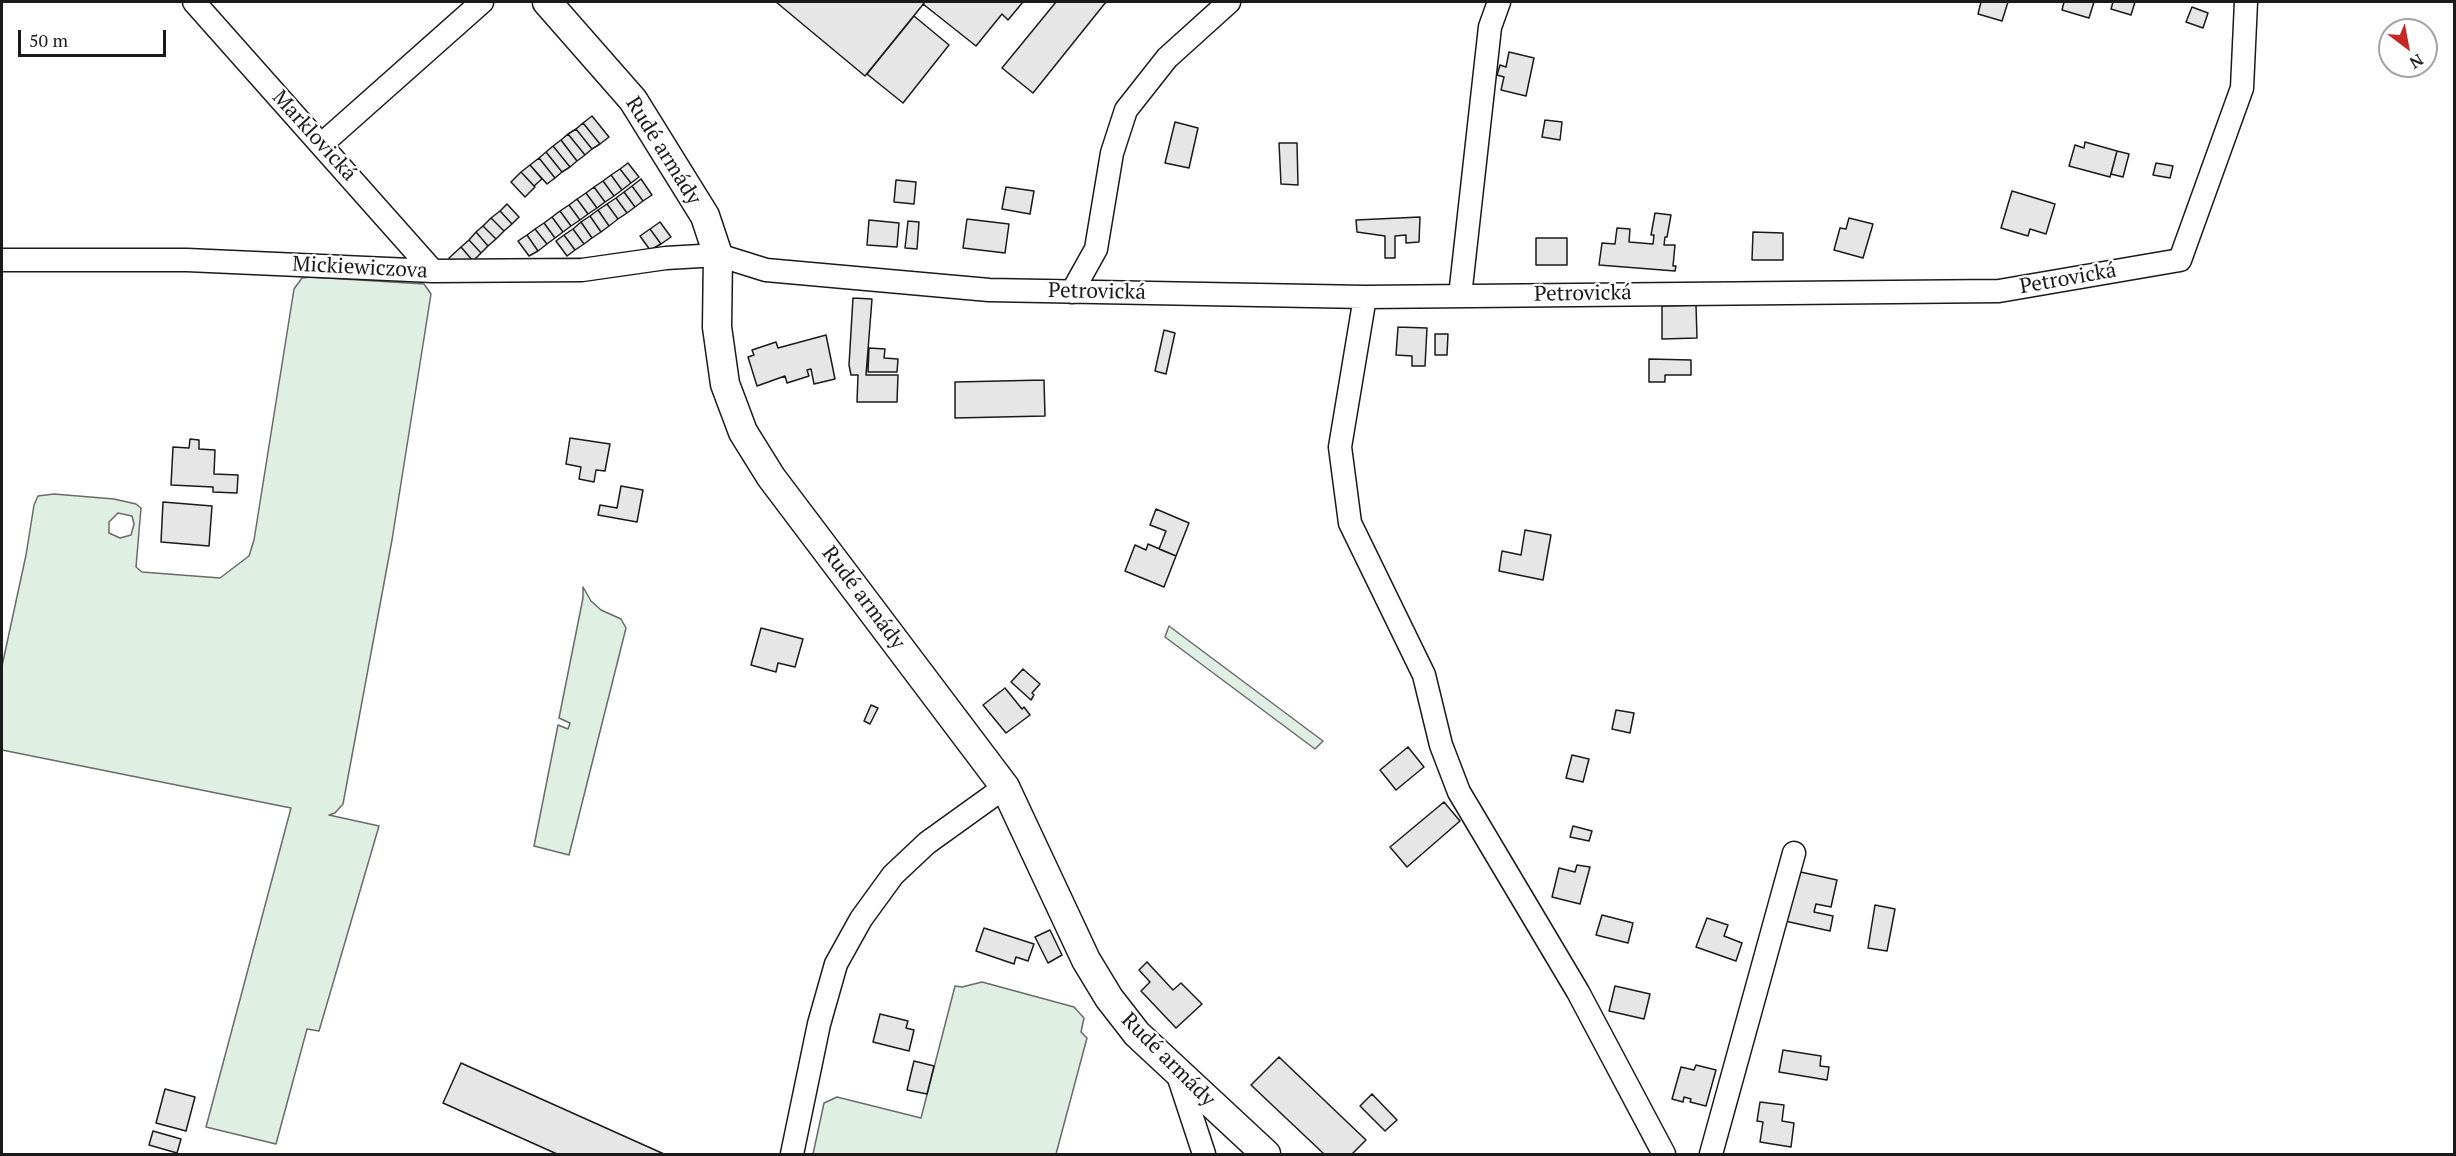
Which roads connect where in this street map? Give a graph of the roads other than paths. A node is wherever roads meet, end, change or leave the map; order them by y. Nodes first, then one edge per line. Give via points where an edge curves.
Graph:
1 (194, 2) edge
2 (482, 2) edge
3 (547, 2) edge
4 (1229, 2) edge
5 (1499, 2) edge
6 (2246, 2) edge
7 (322, 144) junction
8 (718, 255) junction
9 (2, 260) edge
10 (433, 271) junction
11 (1072, 292) junction
12 (1460, 296) junction
13 (1365, 297) junction
14 (1005, 787) junction
15 (1794, 853) dead end
16 (1177, 1072) junction
17 (792, 1155) edge
18 (1204, 1155) edge
19 (1266, 1155) edge
20 (1664, 1155) edge
21 (1711, 1155) edge

1 - 7 street, Marklovická
2 - 7 street
3 - 8 main road, Rudé armády via 633,100 705,216
4 - 11 street via 1167,58 1126,110 1112,153 1096,249
5 - 12 street via 1490,27
6 - 12 street, Petrovická via 2242,88 2180,260 1998,291
7 - 10 street, Marklovická
8 - 10 street, Mickiewiczova via 582,270
8 - 11 street, Petrovická via 766,270 989,290
8 - 14 main road, Rudé armády via 717,327 725,384 743,432 771,477
9 - 10 street, Mickiewiczova via 187,260
11 - 13 street, Petrovická
12 - 13 street, Petrovická
13 - 20 street via 1340,447 1350,523 1424,675 1441,745 1459,792 1578,992
14 - 16 main road, Rudé armády via 1086,960 1137,1035
14 - 17 street via 927,843 893,875 861,919 836,964 819,1024
15 - 21 street
16 - 18 street
16 - 19 main road, Rudé armády

